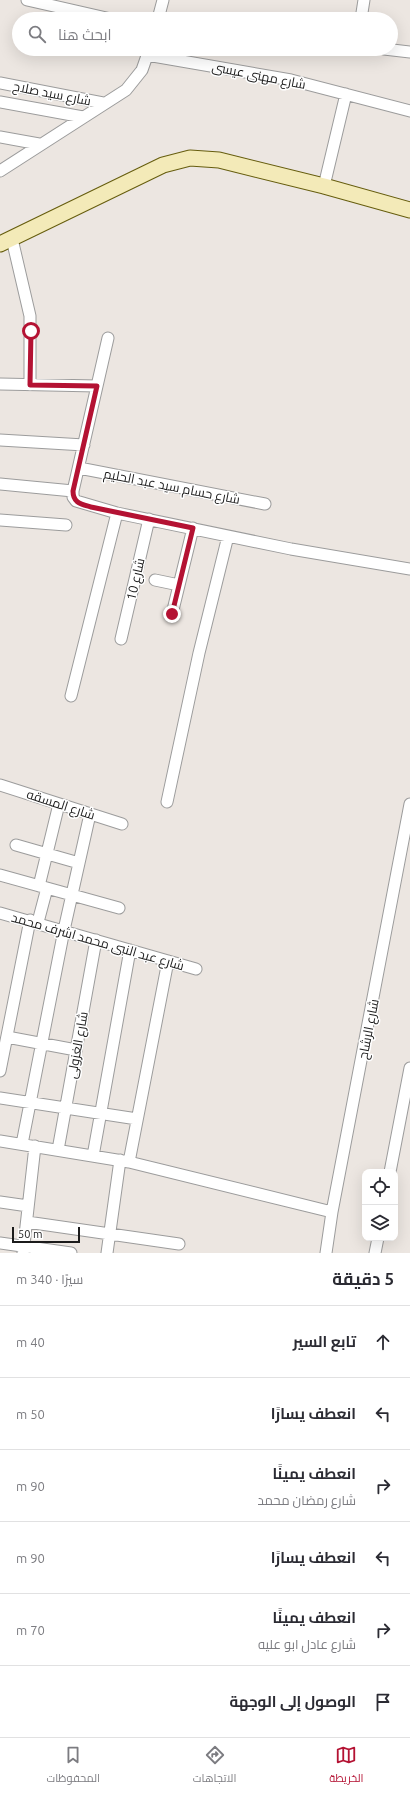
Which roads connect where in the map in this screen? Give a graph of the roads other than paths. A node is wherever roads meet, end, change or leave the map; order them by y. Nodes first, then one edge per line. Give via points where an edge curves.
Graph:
1 (27, 0) edge
2 (163, 0) edge
3 (364, 0) edge
4 (80, 12) edge
5 (160, 12) edge
6 (362, 12) edge
7 (398, 51) edge
8 (410, 52) edge
9 (147, 56) edge
10 (168, 56) edge
11 (0, 83) edge
12 (346, 94) junction
13 (0, 102) edge
14 (103, 103) junction
15 (410, 111) edge
16 (83, 117) junction
17 (0, 137) edge
18 (39, 144) junction
19 (0, 171) edge
20 (324, 186) junction
21 (410, 210) edge
22 (6, 242) edge
23 (108, 338) dead end
24 (0, 384) edge
25 (30, 385) junction
26 (97, 386) junction
27 (0, 440) edge
28 (84, 445) junction
29 (79, 468) junction
30 (0, 484) edge
31 (73, 491) junction
32 (265, 504) dead end
33 (117, 513) junction
34 (149, 519) junction
35 (0, 520) edge
36 (66, 525) dead end
37 (193, 528) junction
38 (228, 536) junction
39 (410, 569) edge
40 (155, 580) dead end
41 (179, 585) junction
42 (172, 614) dead end
43 (121, 639) dead end
44 (71, 696) dead end
45 (0, 785) edge
46 (167, 802) dead end
47 (59, 804) junction
48 (410, 804) edge
49 (90, 814) junction
50 (122, 824) dead end
51 (16, 845) dead end
52 (47, 854) junction
53 (79, 863) junction
54 (0, 875) edge
55 (43, 887) junction
56 (71, 895) junction
57 (119, 908) dead end
58 (0, 914) edge
59 (34, 921) junction
60 (64, 930) junction
61 (96, 940) junction
62 (130, 950) junction
63 (168, 961) junction
64 (196, 969) dead end
65 (7, 1037) junction
66 (42, 1044) junction
67 (76, 1050) junction
68 (1, 1058) edge
69 (410, 1068) edge
70 (0, 1071) edge
71 (0, 1098) edge
72 (30, 1102) junction
73 (65, 1108) junction
74 (100, 1113) junction
75 (136, 1119) junction
76 (0, 1141) edge
77 (22, 1144) junction
78 (34, 1146) junction
79 (58, 1150) junction
80 (93, 1156) junction
81 (124, 1161) junction
82 (391, 1169) edge
83 (0, 1202) edge
84 (28, 1206) junction
85 (332, 1212) junction
86 (27, 1222) junction
87 (109, 1234) junction
88 (377, 1241) edge
89 (0, 1243) edge
90 (179, 1244) dead end
91 (23, 1250) edge
92 (71, 1253) edge
93 (107, 1253) edge
94 (326, 1253) edge
95 (375, 1253) edge

1 - 4 street
2 - 5 street
3 - 6 street
7 - 8 street
9 - 14 street via 142,70 131,85
10 - 12 street, شارع مهنى عيسى via 291,80
11 - 14 street, شارع سيد صلاح
12 - 15 street, شارع مهنى عيسى
12 - 20 street
13 - 16 street
14 - 16 street
16 - 18 street
17 - 18 street
18 - 19 street
20 - 21 street
20 - 22 street via 219,160 190,158 163,166
22 - 25 street via 30,316
23 - 26 street
24 - 25 street
25 - 26 street
26 - 28 street
27 - 28 street
28 - 29 street
29 - 31 street
29 - 32 street, شارع حسام سيد عبد الحليم
30 - 31 street
31 - 33 street via 74,499 78,503
33 - 34 street
33 - 44 street
34 - 37 street
34 - 43 street, شارع 10
35 - 36 street
37 - 38 street
37 - 41 street
38 - 39 street
38 - 46 street via 199,652
40 - 41 street
41 - 42 street
45 - 47 street, شارع المسقه
47 - 49 street, شارع المسقه
47 - 52 street
48 - 85 street, شارع الرشاح
49 - 50 street, شارع المسقه
49 - 53 street
51 - 52 street
52 - 53 street
52 - 55 street
53 - 56 street
54 - 55 street
55 - 56 street
55 - 59 street
56 - 57 street
56 - 60 street
58 - 59 street, شارع عبد النبى محمد اشرف محمد
59 - 60 street, شارع عبد النبى محمد اشرف محمد
59 - 65 street
60 - 61 street, شارع عبد النبى محمد اشرف محمد
60 - 66 street
61 - 62 street, شارع عبد النبى محمد اشرف محمد
61 - 67 street, شارع الغزولى
62 - 63 street, شارع عبد النبى محمد اشرف محمد
62 - 74 street
63 - 64 street, شارع عبد النبى محمد اشرف محمد
63 - 75 street
65 - 66 street
65 - 68 street
66 - 67 street
66 - 72 street
67 - 73 street, شارع الغزولى
68 - 70 street
69 - 82 street
71 - 72 street
72 - 73 street
72 - 77 street
73 - 74 street
73 - 79 street, شارع الغزولى
74 - 75 street
74 - 80 street
75 - 81 street
76 - 77 street
77 - 78 street
78 - 79 street
78 - 84 street
79 - 80 street
80 - 81 street
81 - 85 street
81 - 87 street
83 - 84 street
84 - 86 street
85 - 94 street, شارع الرشاح
86 - 87 street
86 - 91 street
87 - 90 street
87 - 93 street
88 - 95 street
89 - 91 street
91 - 92 street

